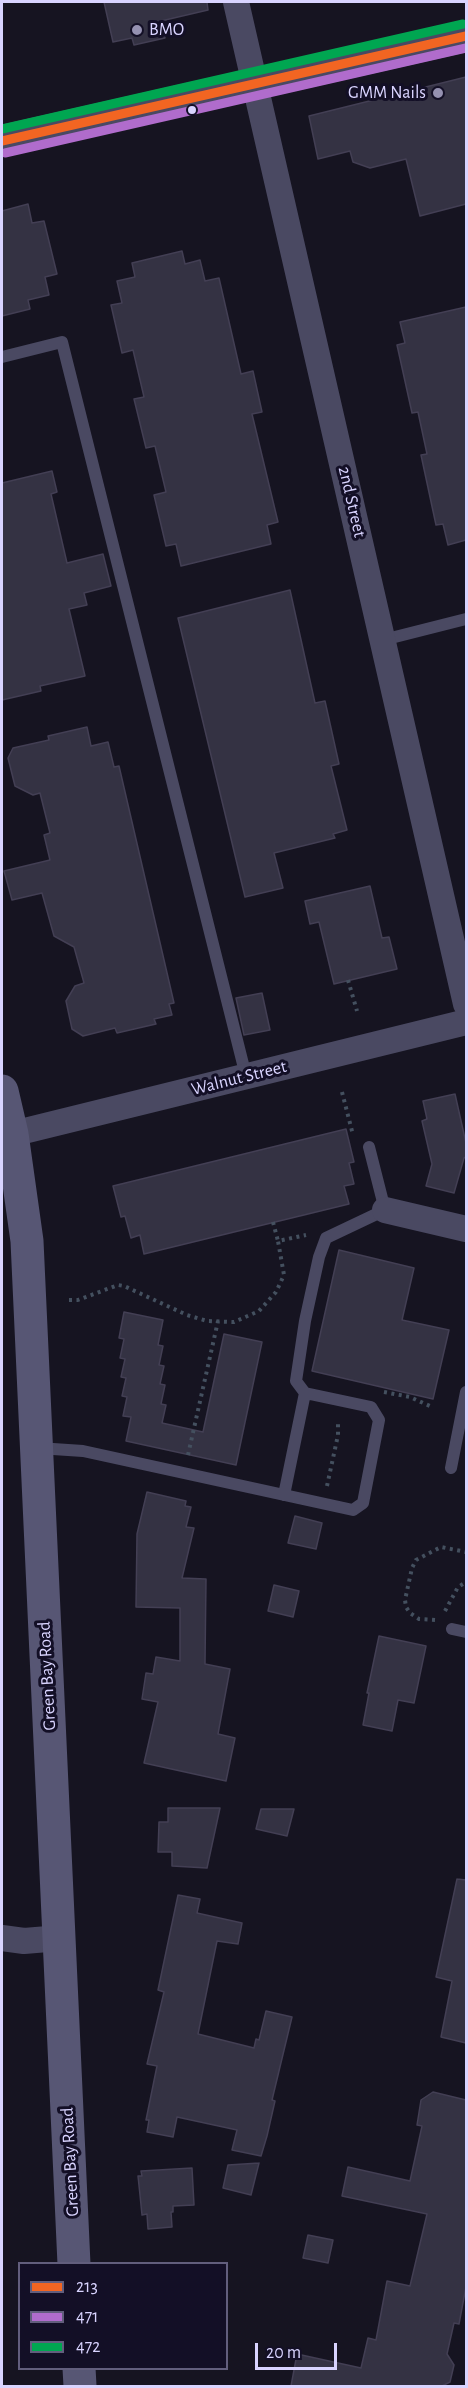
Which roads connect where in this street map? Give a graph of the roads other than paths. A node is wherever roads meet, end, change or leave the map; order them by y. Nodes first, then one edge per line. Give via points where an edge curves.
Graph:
1 (236, 2) edge
2 (466, 36) edge
3 (255, 83) junction
4 (2, 141) edge
5 (2, 357) edge
6 (466, 619) edge
7 (383, 640) junction
8 (466, 1004) edge
9 (466, 1022) edge
10 (246, 1076) junction
11 (2, 1091) edge
12 (7, 1133) edge
13 (369, 1147) dead end
14 (385, 1210) junction
15 (466, 1229) edge
16 (466, 1392) edge
17 (305, 1393) junction
18 (37, 1448) junction
19 (451, 1468) dead end
20 (284, 1495) junction
21 (452, 1629) dead end
22 (466, 1632) edge
23 (2, 1938) edge
24 (60, 1938) junction
25 (74, 2262) edge
26 (79, 2370) edge
27 (80, 2386) edge

1 - 3 street, 2nd Street
2 - 3 street
3 - 4 street
3 - 7 street, 2nd Street
5 - 10 lane via 62,342
6 - 7 lane
7 - 8 street, 2nd Street
9 - 10 street, Walnut Street
10 - 12 street, Walnut Street
11 - 12 main road, Green Bay Road
12 - 18 main road, Green Bay Road via 27,1241
13 - 14 lane
14 - 15 street
14 - 17 lane via 326,1238 305,1321 296,1381
16 - 19 lane
17 - 20 lane
17 - 20 lane via 371,1407 379,1420 363,1503 353,1510
18 - 20 lane via 83,1450
18 - 24 main road, Green Bay Road
21 - 22 lane
23 - 24 street
24 - 25 main road, Green Bay Road
26 - 27 main road

